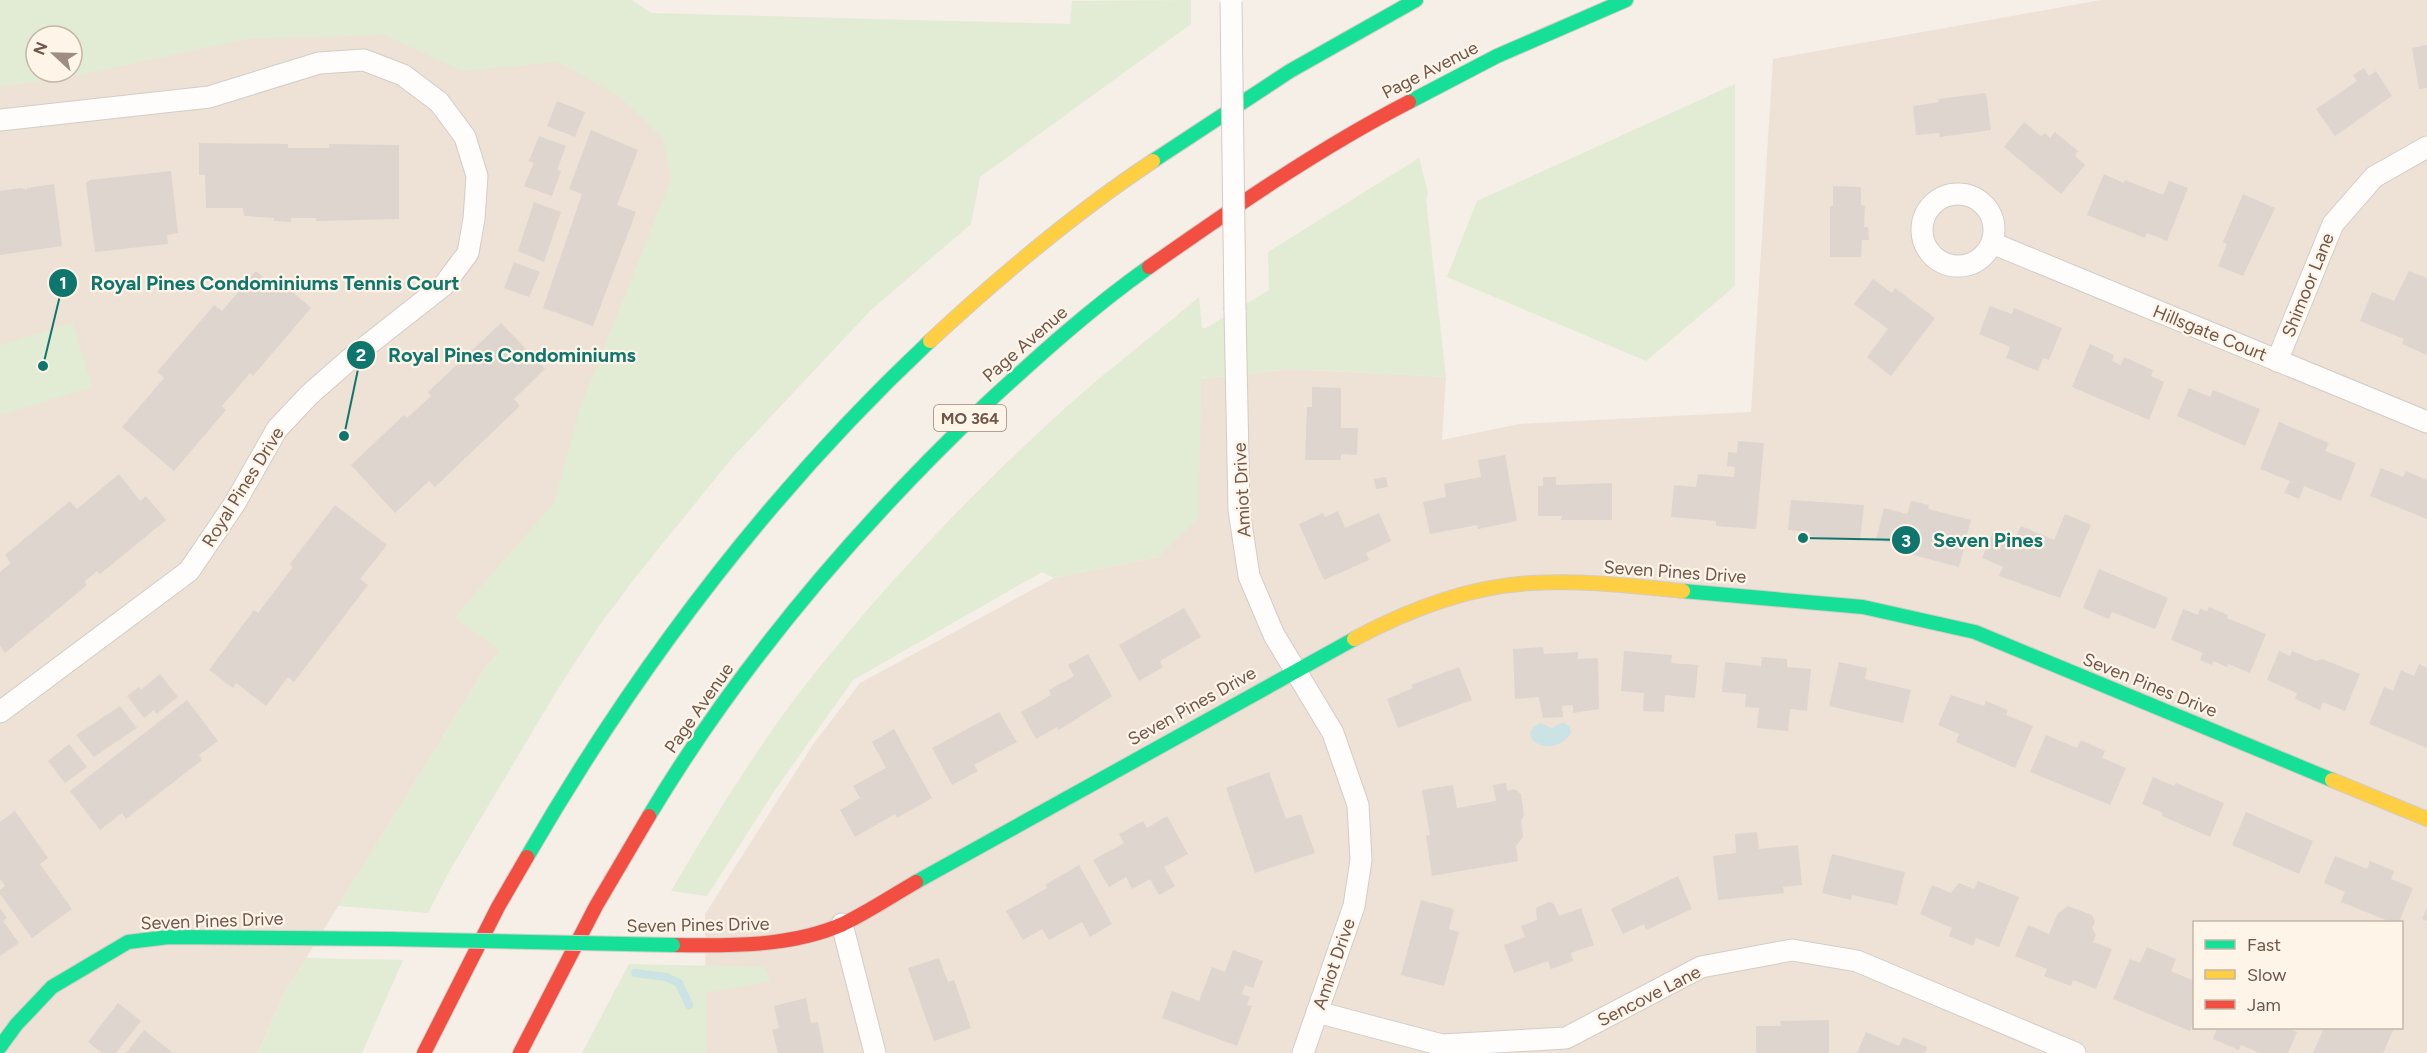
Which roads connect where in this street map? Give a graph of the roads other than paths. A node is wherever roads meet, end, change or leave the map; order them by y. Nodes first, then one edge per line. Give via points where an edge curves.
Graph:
1 (1416, 0) edge
2 (1626, 0) edge
3 (1231, 1) edge
4 (0, 120) edge
5 (2427, 147) edge
6 (1992, 243) dead end
7 (2277, 361) junction
8 (2427, 422) edge
9 (1296, 669) junction
10 (0, 712) edge
11 (2427, 819) edge
12 (842, 924) junction
13 (1317, 1012) junction
14 (1569, 1046) edge
15 (0, 1047) edge
16 (424, 1053) edge
17 (520, 1053) edge
18 (875, 1053) edge
19 (1303, 1053) edge
20 (2075, 1053) edge

1 - 16 main road via 1326,48 1174,142 1092,201 949,320 814,455 667,635 613,712 515,874
2 - 17 main road, Page Avenue / MO 364 via 1437,85 1275,177 1116,291 980,408 857,535 743,675 692,748 597,902
3 - 9 street, Amiot Drive, bridge via 1239,510 1249,576 1274,634
4 - 10 street, Royal Pines Drive via 209,97 319,63 364,60 403,75 439,102 465,137 477,176 468,253 444,285 350,359 277,429 235,503 189,571
5 - 7 street, Shimoor Lane via 2374,177 2333,224
6 - 7 street, Hillsgate Court
7 - 8 street, Hillsgate Court
9 - 11 main road, Seven Pines Drive via 1378,626 1460,595 1531,583 1606,584 1863,607 1975,632
9 - 12 main road, Seven Pines Drive
9 - 13 street, Amiot Drive via 1333,733 1358,805 1361,860 1354,906
12 - 15 main road, Seven Pines Drive, bridge via 785,940 721,946 223,936 128,942 52,987
12 - 18 street
13 - 14 street, Sencove Lane via 1442,1045
13 - 19 street, Amiot Drive
14 - 20 street, Sencove Lane via 1701,967 1792,950 1857,961

